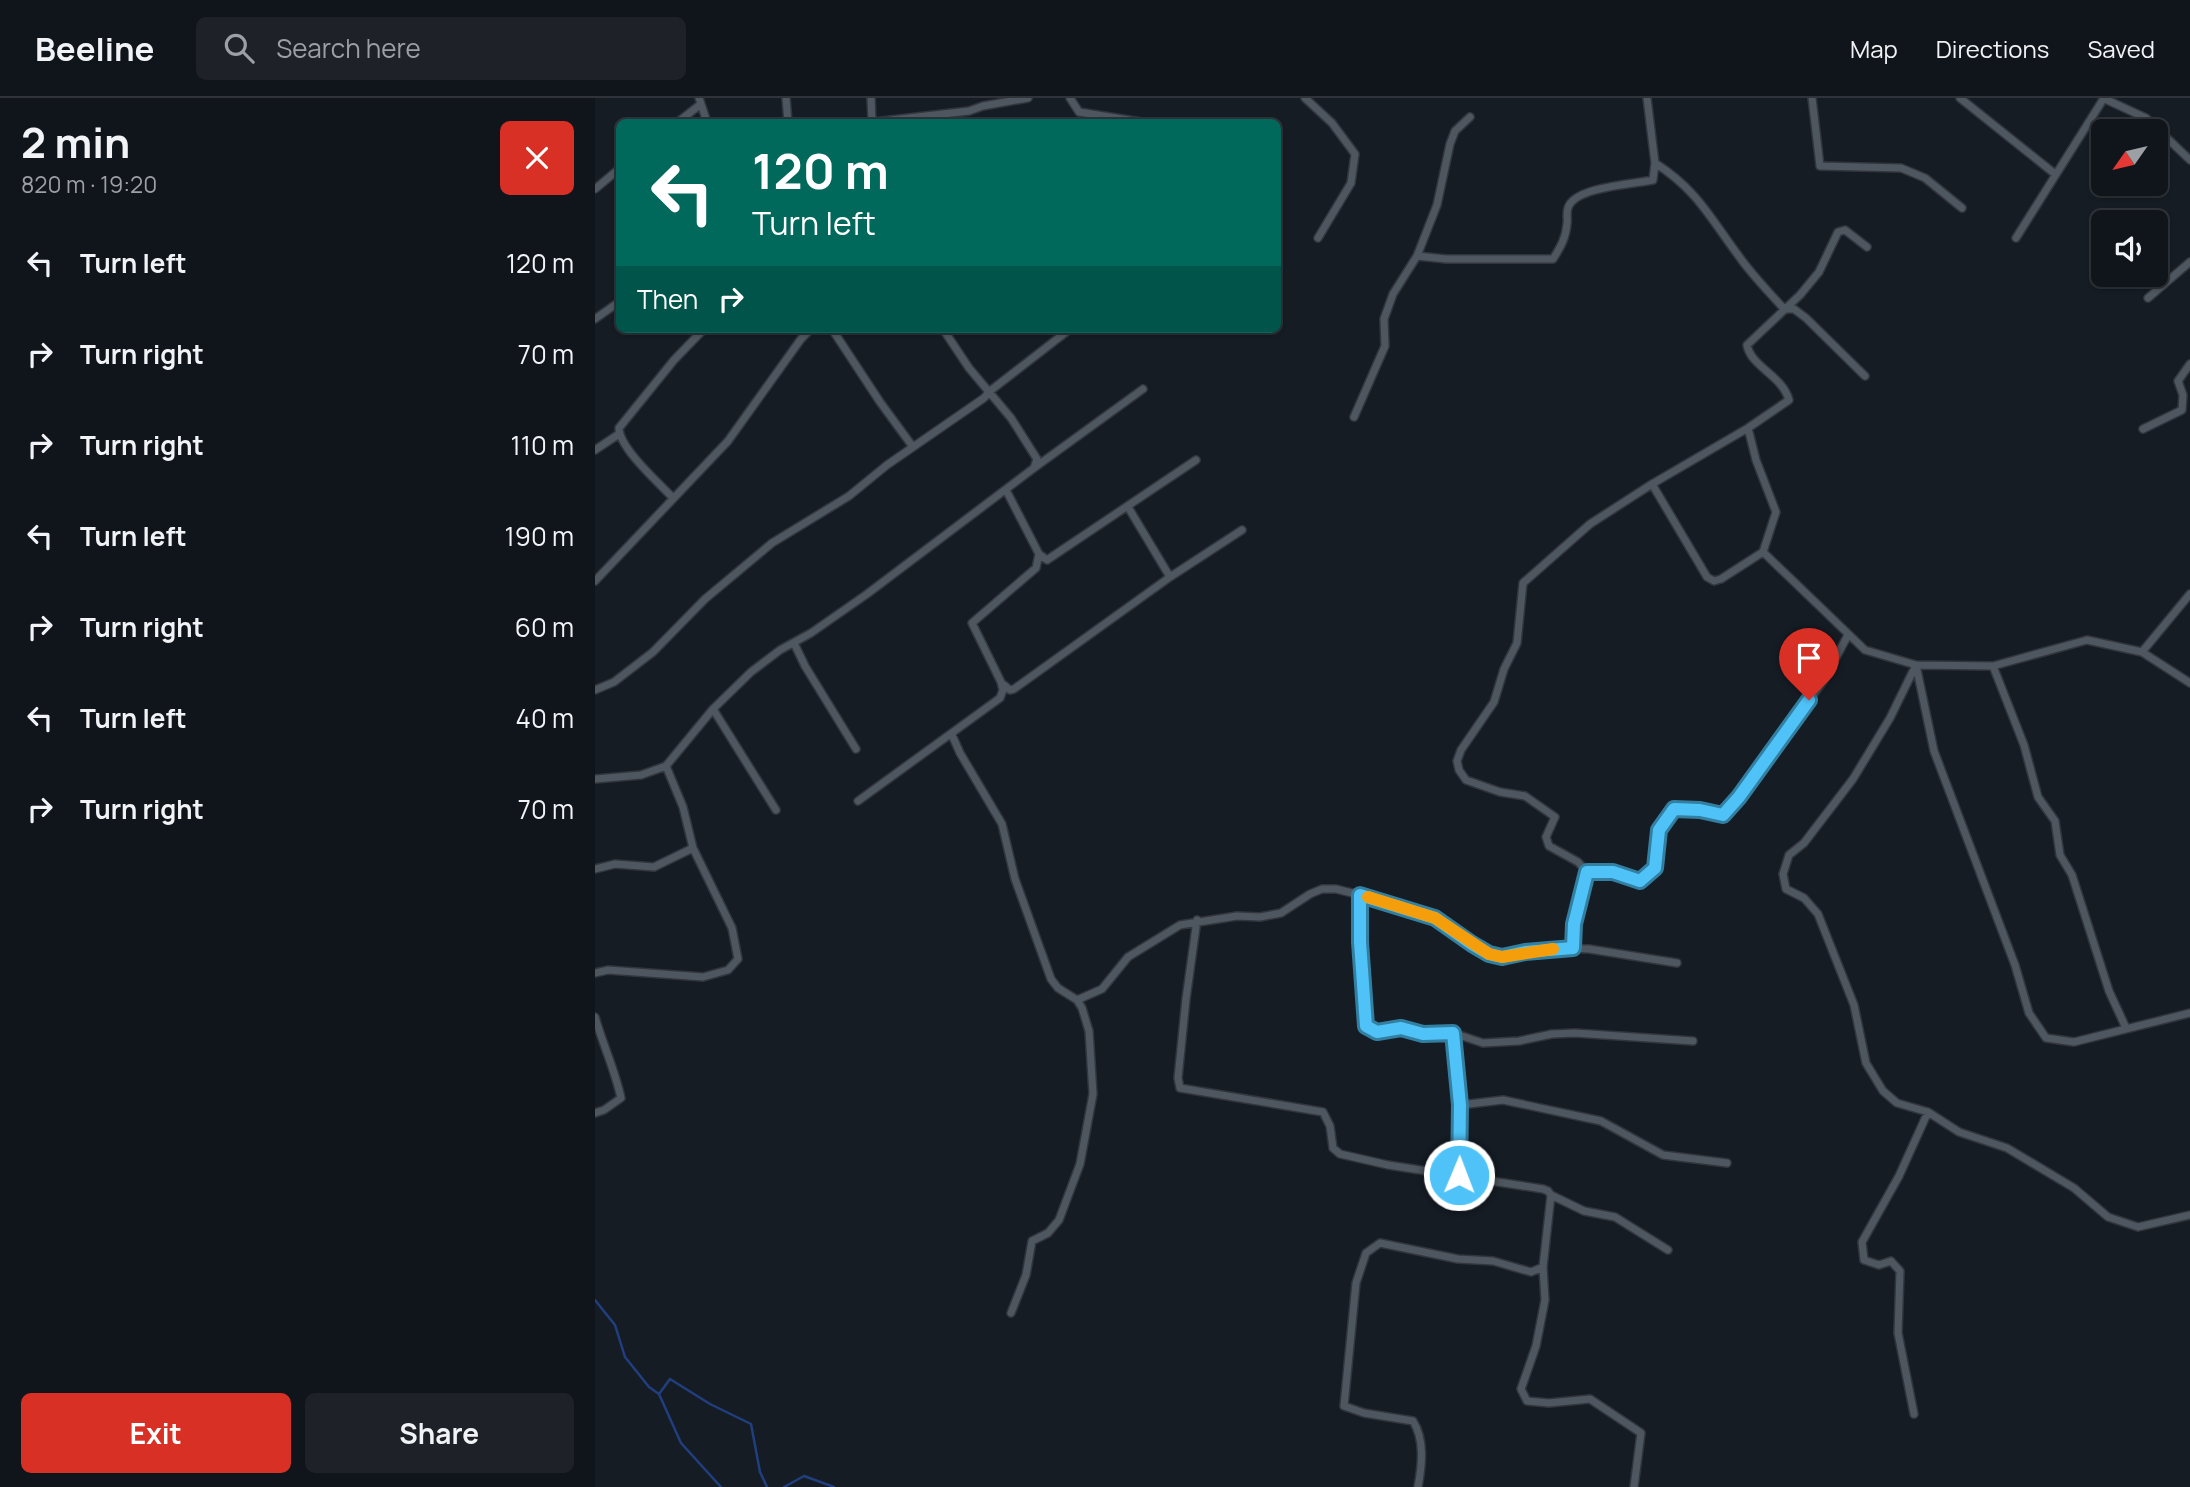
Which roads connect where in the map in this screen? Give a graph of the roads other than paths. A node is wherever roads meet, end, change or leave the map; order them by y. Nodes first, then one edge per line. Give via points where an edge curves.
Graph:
1 (786, 98) edge
2 (871, 98) edge
3 (1028, 98) edge
4 (1070, 98) edge
5 (1305, 98) edge
6 (1647, 98) edge
7 (1812, 98) edge
8 (1959, 98) edge
9 (2104, 99) edge
10 (700, 101) edge
11 (1470, 117) dead end
12 (681, 119) edge
13 (706, 119) edge
14 (788, 119) edge
15 (873, 119) edge
16 (899, 119) edge
17 (1122, 119) edge
18 (2190, 160) edge
19 (1655, 163) junction
20 (616, 172) edge
21 (2055, 174) junction
22 (595, 189) edge
23 (1962, 208) dead end
24 (1318, 238) dead end
25 (2016, 238) dead end
26 (1867, 247) dead end
27 (1417, 256) junction
28 (2190, 262) edge
29 (2148, 298) dead end
30 (616, 304) edge
31 (1784, 309) junction
32 (595, 319) edge
33 (700, 333) edge
34 (807, 333) edge
35 (835, 333) edge
36 (946, 333) edge
37 (1065, 333) edge
38 (2190, 364) edge
39 (1865, 376) dead end
40 (1143, 390) dead end
41 (990, 391) junction
42 (1354, 417) dead end
43 (1748, 428) junction
44 (2143, 429) dead end
45 (619, 434) junction
46 (913, 447) junction
47 (595, 450) edge
48 (1196, 460) dead end
49 (1034, 468) junction
50 (1651, 484) junction
51 (1006, 489) junction
52 (673, 498) junction
53 (1128, 507) junction
54 (1242, 530) dead end
55 (1763, 552) junction
56 (1039, 554) junction
57 (1170, 577) junction
58 (595, 581) edge
59 (2190, 594) edge
60 (1848, 635) junction
61 (794, 643) junction
62 (2142, 652) junction
63 (1916, 664) junction
64 (1993, 666) junction
65 (1001, 682) junction
66 (2190, 683) edge
67 (595, 690) edge
68 (713, 709) junction
69 (952, 735) junction
70 (856, 748) dead end
71 (666, 766) junction
72 (595, 779) edge
73 (858, 801) dead end
74 (776, 810) dead end
75 (693, 848) junction
76 (595, 869) edge
77 (1587, 872) junction
78 (1360, 895) junction
79 (1197, 920) junction
80 (1573, 948) junction
81 (1677, 963) dead end
82 (595, 973) edge
83 (1077, 1000) junction
84 (2190, 1013) edge
85 (595, 1017) edge
86 (2126, 1028) junction
87 (1453, 1033) junction
88 (1693, 1041) dead end
89 (1460, 1105) junction
90 (1928, 1112) junction
91 (595, 1113) edge
92 (1727, 1163) dead end
93 (1459, 1175) junction
94 (1551, 1195) junction
95 (2190, 1215) edge
96 (1668, 1250) dead end
97 (1543, 1267) junction
98 (1011, 1313) dead end
99 (1914, 1414) dead end
100 (1417, 1487) edge
101 (1634, 1487) edge

1 - 14 street
2 - 15 street
3 - 16 street
4 - 17 street via 1079,112
5 - 24 street via 1332,122 1355,154 1351,183
6 - 19 street
7 - 23 street via 1821,166 1901,168 1925,178
8 - 21 street
9 - 18 street via 2145,118
9 - 21 street
10 - 12 street
10 - 13 street
11 - 27 street via 1455,131 1437,205
19 - 27 street via 1653,180 1599,188 1574,199 1568,208 1563,243 1553,259
19 - 31 street via 1693,192 1739,257
20 - 22 street
21 - 25 street
26 - 31 street via 1845,230 1838,232 1819,272
27 - 42 street via 1393,294 1384,319 1385,346
28 - 29 street
30 - 32 street
31 - 39 street via 1794,309 1805,318
31 - 43 street via 1747,345 1749,353 1786,388 1789,400
33 - 45 street via 622,423
34 - 52 street via 728,441
35 - 46 street
36 - 41 street
37 - 41 street
38 - 44 street via 2178,381 2182,410
40 - 49 street
41 - 46 street
41 - 49 street via 1037,459
43 - 50 street
43 - 55 street via 1776,512
45 - 47 street
45 - 52 street
46 - 67 street via 849,496 772,543 705,599 653,652 614,682
48 - 53 street
49 - 51 street
50 - 55 street via 1707,577 1721,579
50 - 77 street via 1590,524 1523,583 1517,643 1494,702 1457,761 1466,780 1525,796 1555,817 1546,837 1549,846
51 - 56 street
51 - 61 street
52 - 58 street
53 - 56 street via 1051,559
53 - 57 street
54 - 57 street
55 - 60 street
56 - 65 street via 1036,568 972,623
57 - 65 street via 1014,690
59 - 62 street
60 - 63 street via 1865,650
60 - 77 street via 1824,680 1723,815 1674,809 1659,830 1655,868 1640,881 1613,872
61 - 68 street via 751,672
61 - 70 street
62 - 64 street via 2087,640
62 - 66 street
63 - 64 street
63 - 86 street via 1934,751 2029,1013 2046,1038 2074,1042
63 - 90 street via 1853,779 1804,843 1789,855 1783,874 1786,889 1804,898 1818,914 1854,1005 1866,1063 1883,1091 1897,1103
64 - 86 street via 2024,745 2038,797 2055,821 2060,855 2072,875 2109,992
65 - 69 street via 1000,698
68 - 71 street
68 - 74 street
69 - 73 street
69 - 83 street via 1002,824 1015,880 1051,979
71 - 72 street via 641,775
71 - 75 street
75 - 76 street via 654,867 615,864
75 - 82 street via 732,928 738,959 728,970 703,977
77 - 80 street
78 - 79 street via 1322,889 1281,913
78 - 80 street via 1435,918 1489,954 1502,957
78 - 87 street via 1366,1026 1377,1032 1401,1028 1423,1034
79 - 83 street via 1180,925 1128,957 1102,989
79 - 93 street via 1180,1088 1314,1109 1326,1116 1333,1148 1340,1154
80 - 81 street
83 - 98 street via 1089,1031 1093,1094 1080,1164 1054,1228 1033,1241
84 - 86 street
85 - 91 street via 621,1098
87 - 88 street via 1483,1043 1575,1033
87 - 89 street
89 - 92 street via 1503,1100 1601,1121 1663,1155
89 - 93 street
90 - 95 street via 1959,1132 2007,1148 2074,1188 2108,1217 2138,1227
90 - 99 street via 1862,1242 1864,1260 1879,1265 1891,1261 1900,1271 1898,1333
93 - 94 street via 1543,1189
94 - 96 street via 1584,1211 1615,1217
94 - 97 street
97 - 100 street via 1531,1272 1380,1242 1366,1253 1356,1283 1344,1406 1413,1421 1421,1434
97 - 101 street via 1545,1300 1521,1389 1527,1401 1590,1399 1641,1433

